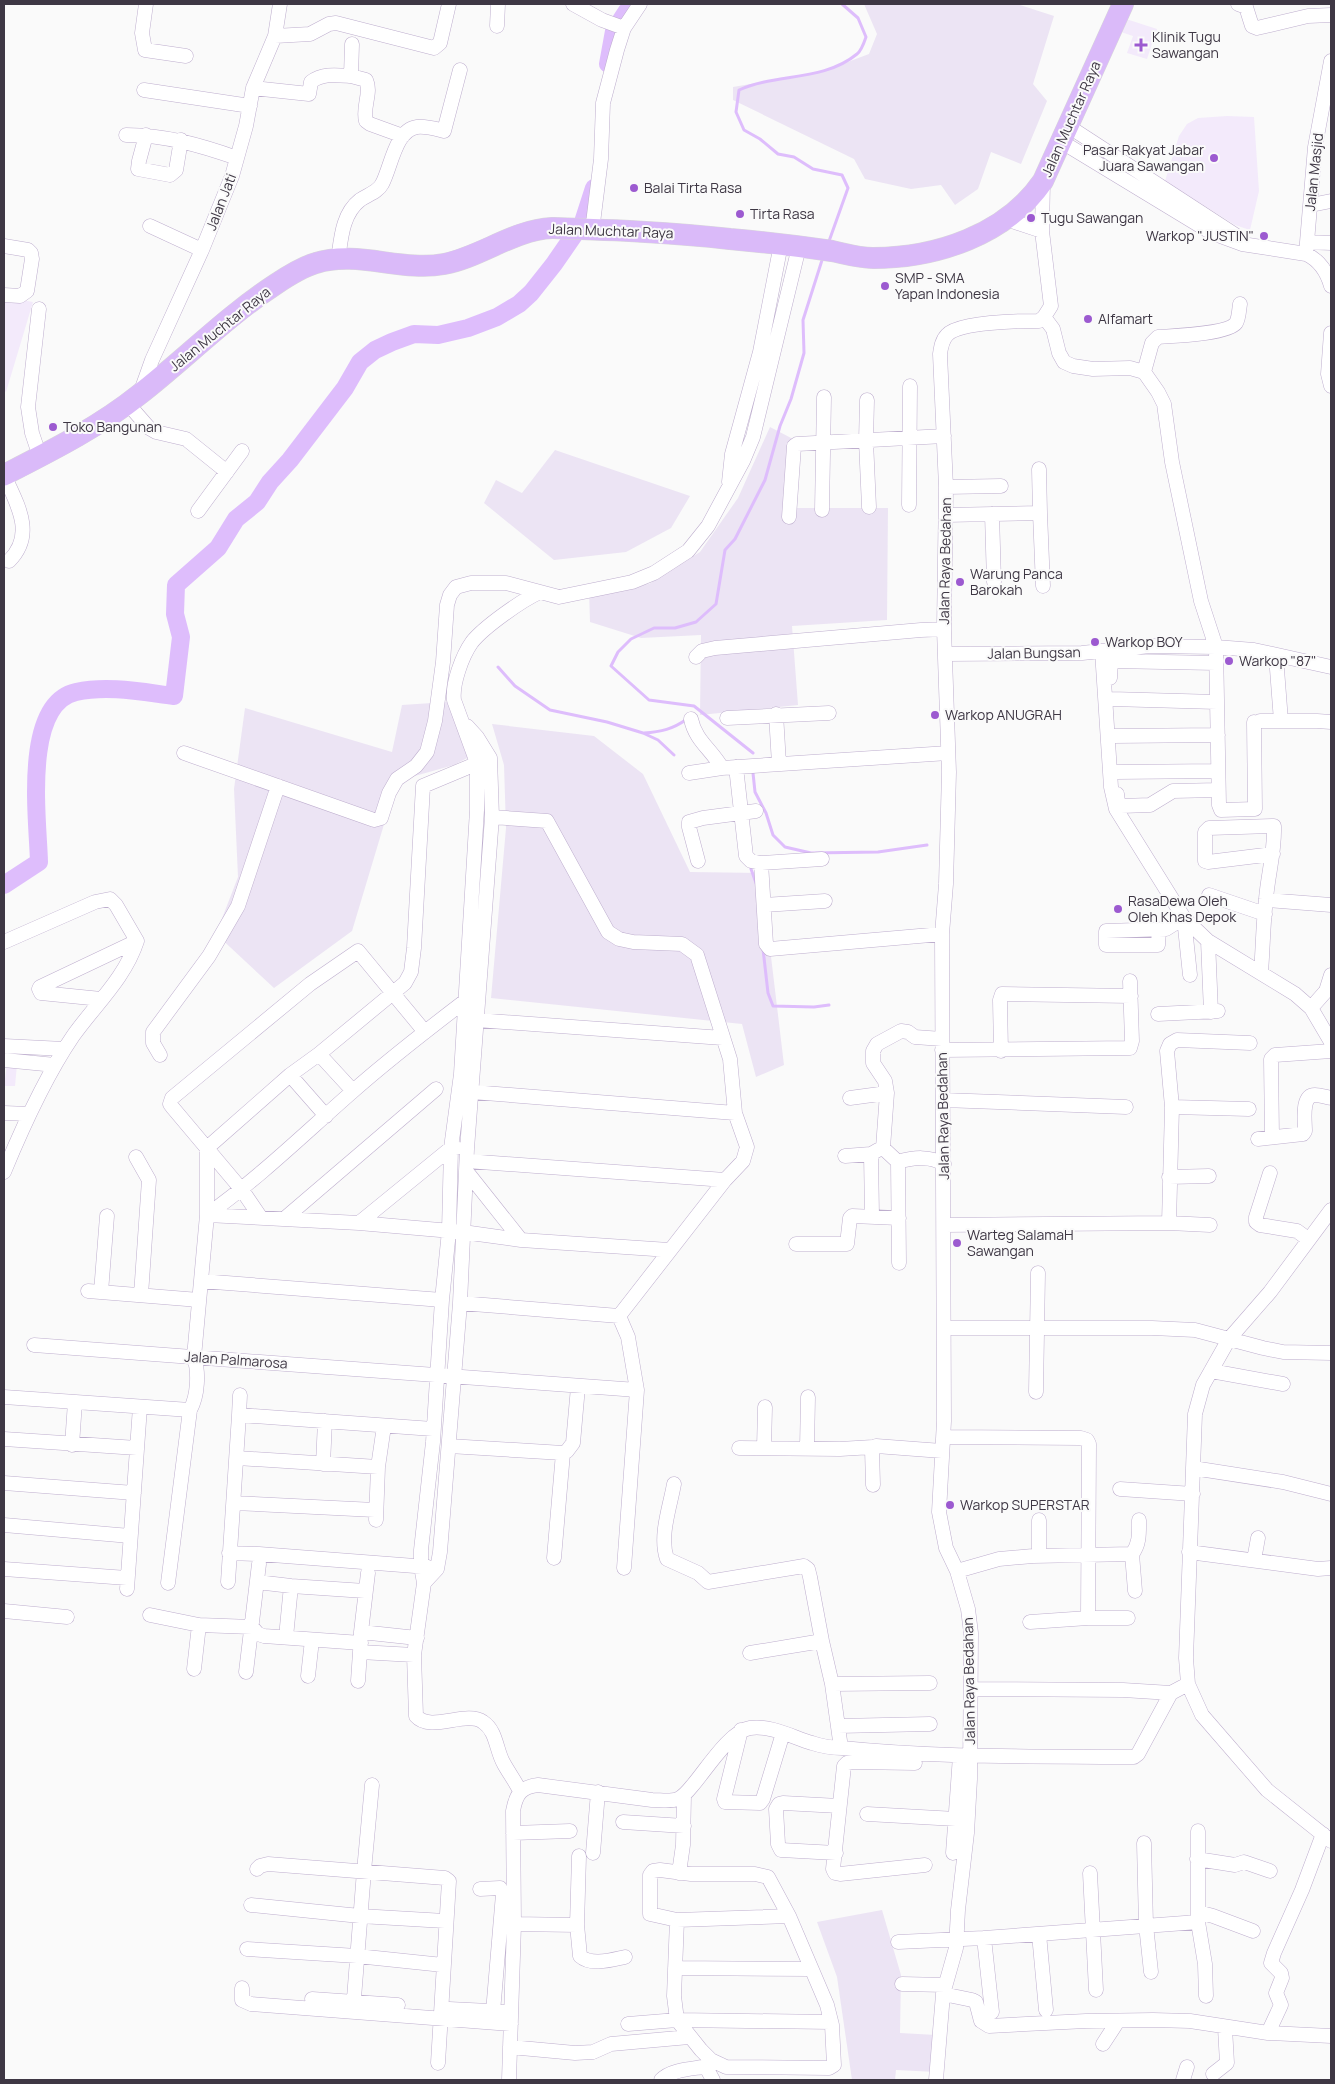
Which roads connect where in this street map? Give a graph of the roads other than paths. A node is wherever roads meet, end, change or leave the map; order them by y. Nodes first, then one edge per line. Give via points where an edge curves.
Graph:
1 (146, 4) edge
2 (280, 4) edge
3 (449, 4) edge
4 (498, 4) edge
5 (573, 4) edge
6 (640, 4) edge
7 (1123, 4) edge
8 (1238, 4) edge
9 (1331, 15) edge
10 (497, 26) dead end
11 (623, 26) junction
12 (275, 36) junction
13 (352, 44) dead end
14 (186, 56) dead end
15 (1331, 61) edge
16 (460, 70) dead end
17 (351, 76) junction
18 (252, 88) junction
19 (144, 90) dead end
20 (250, 106) junction
21 (1065, 134) junction
22 (126, 135) dead end
23 (146, 135) junction
24 (403, 136) junction
25 (181, 140) junction
26 (237, 158) junction
27 (1141, 172) junction
28 (1043, 181) junction
29 (1133, 185) junction
30 (1331, 201) edge
31 (1311, 205) junction
32 (1006, 219) junction
33 (150, 226) dead end
34 (583, 230) junction
35 (1042, 231) junction
36 (1224, 234) junction
37 (1331, 243) edge
38 (4, 246) edge
39 (797, 247) junction
40 (1306, 248) junction
41 (202, 250) junction
42 (338, 260) junction
43 (1331, 286) edge
44 (4, 295) edge
45 (1240, 304) dead end
46 (39, 309) dead end
47 (1044, 317) junction
48 (1331, 333) edge
49 (1144, 372) junction
50 (910, 386) dead end
51 (1331, 386) edge
52 (824, 398) dead end
53 (134, 399) junction
54 (867, 400) dead end
55 (944, 436) junction
56 (910, 438) junction
57 (866, 441) junction
58 (824, 442) junction
59 (242, 451) dead end
60 (40, 457) junction
61 (1039, 469) dead end
62 (227, 472) junction
63 (4, 475) edge
64 (1001, 486) dead end
65 (946, 487) junction
66 (909, 504) dead end
67 (869, 507) dead end
68 (822, 510) dead end
69 (198, 511) dead end
70 (1040, 513) junction
71 (992, 514) junction
72 (946, 515) junction
73 (789, 517) dead end
74 (8, 561) dead end
75 (994, 582) dead end
76 (1043, 586) dead end
77 (540, 592) junction
78 (944, 629) junction
79 (1216, 647) junction
80 (1102, 651) junction
81 (945, 654) junction
82 (1276, 656) junction
83 (696, 657) dead end
84 (443, 662) junction
85 (1216, 663) junction
86 (1331, 667) edge
87 (453, 690) junction
88 (1111, 699) junction
89 (1217, 702) junction
90 (829, 713) dead end
91 (776, 714) junction
92 (727, 718) dead end
93 (691, 719) dead end
94 (461, 720) junction
95 (1281, 721) junction
96 (1331, 722) edge
97 (1218, 735) junction
98 (1113, 736) junction
99 (184, 753) dead end
100 (948, 753) junction
101 (490, 758) junction
102 (477, 763) junction
103 (779, 764) junction
104 (729, 768) junction
105 (1218, 771) junction
106 (1114, 772) junction
107 (689, 773) dead end
108 (278, 786) junction
109 (1218, 790) junction
110 (740, 812) junction
111 (756, 812) dead end
112 (492, 817) junction
113 (1273, 854) junction
114 (822, 859) dead end
115 (698, 861) dead end
116 (761, 863) junction
117 (1209, 895) dead end
118 (825, 901) dead end
119 (764, 905) junction
120 (1331, 905) edge
121 (1265, 907) junction
122 (1182, 915) junction
123 (1158, 930) dead end
124 (942, 934) junction
125 (137, 941) junction
126 (1208, 941) junction
127 (4, 942) edge
128 (1261, 972) junction
129 (1331, 974) edge
130 (1190, 975) dead end
131 (1130, 981) dead end
132 (394, 993) junction
133 (1131, 996) junction
134 (101, 999) junction
135 (471, 1001) junction
136 (1311, 1008) junction
137 (1158, 1014) dead end
138 (477, 1020) junction
139 (425, 1032) junction
140 (723, 1038) junction
141 (1331, 1042) edge
142 (942, 1044) junction
143 (1250, 1044) dead end
144 (4, 1046) edge
145 (64, 1050) junction
146 (1001, 1051) junction
147 (1331, 1051) edge
148 (319, 1054) junction
149 (160, 1056) dead end
150 (4, 1060) edge
151 (55, 1065) junction
152 (290, 1075) junction
153 (436, 1089) dead end
154 (353, 1091) junction
155 (472, 1092) junction
156 (887, 1093) junction
157 (850, 1098) dead end
158 (1331, 1098) edge
159 (943, 1100) junction
160 (1126, 1106) dead end
161 (1172, 1107) junction
162 (1249, 1109) dead end
163 (4, 1113) edge
164 (735, 1113) junction
165 (29, 1114) junction
166 (326, 1116) junction
167 (1272, 1137) junction
168 (1258, 1139) dead end
169 (207, 1148) junction
170 (451, 1148) junction
171 (877, 1151) junction
172 (845, 1156) dead end
173 (136, 1157) dead end
174 (467, 1161) junction
175 (898, 1162) junction
176 (944, 1164) junction
177 (4, 1172) edge
178 (1270, 1173) dead end
179 (1209, 1176) dead end
180 (1169, 1177) junction
181 (725, 1180) junction
182 (242, 1190) junction
183 (1331, 1210) edge
184 (207, 1215) junction
185 (107, 1216) dead end
186 (872, 1216) junction
187 (261, 1218) junction
188 (899, 1218) junction
189 (284, 1219) junction
190 (359, 1223) junction
191 (1169, 1223) junction
192 (945, 1225) junction
193 (1210, 1225) dead end
194 (449, 1231) junction
195 (463, 1232) junction
196 (1308, 1239) junction
197 (521, 1240) junction
198 (796, 1244) dead end
199 (669, 1250) junction
200 (899, 1263) dead end
201 (1038, 1273) dead end
202 (201, 1281) junction
203 (141, 1295) junction
204 (199, 1300) junction
205 (442, 1300) junction
206 (460, 1303) junction
207 (619, 1316) junction
208 (944, 1328) junction
209 (1036, 1329) junction
210 (1229, 1339) junction
211 (34, 1344) dead end
212 (1331, 1353) edge
213 (194, 1357) junction
214 (1211, 1372) junction
215 (438, 1376) junction
216 (454, 1376) junction
217 (1284, 1384) dead end
218 (578, 1387) junction
219 (637, 1390) junction
220 (1036, 1392) dead end
221 (240, 1394) dead end
222 (4, 1397) edge
223 (808, 1397) dead end
224 (75, 1402) junction
225 (765, 1406) dead end
226 (140, 1407) junction
227 (190, 1410) junction
228 (239, 1415) junction
229 (325, 1421) junction
230 (384, 1426) junction
231 (433, 1429) junction
232 (4, 1440) edge
233 (72, 1444) junction
234 (943, 1444) junction
235 (449, 1446) junction
236 (873, 1447) junction
237 (137, 1448) junction
238 (739, 1448) dead end
239 (764, 1448) junction
240 (807, 1448) junction
241 (563, 1453) junction
242 (236, 1458) junction
243 (323, 1464) junction
244 (378, 1467) junction
245 (1193, 1468) junction
246 (4, 1483) edge
247 (674, 1484) dead end
248 (873, 1486) dead end
249 (1120, 1489) dead end
250 (134, 1493) junction
251 (1192, 1494) junction
252 (1331, 1494) edge
253 (234, 1502) junction
254 (1039, 1520) dead end
255 (1139, 1520) dead end
256 (4, 1526) edge
257 (130, 1536) junction
258 (1258, 1538) dead end
259 (1189, 1552) junction
260 (229, 1553) junction
261 (1132, 1554) junction
262 (1089, 1555) junction
263 (1039, 1556) junction
264 (554, 1558) dead end
265 (1254, 1560) junction
266 (259, 1564) dead end
267 (421, 1566) junction
268 (624, 1568) dead end
269 (1331, 1568) edge
270 (4, 1569) edge
271 (437, 1569) junction
272 (958, 1571) junction
273 (368, 1573) dead end
274 (228, 1582) dead end
275 (257, 1582) junction
276 (168, 1583) dead end
277 (424, 1583) junction
278 (291, 1586) junction
279 (365, 1591) junction
280 (1135, 1591) dead end
281 (4, 1611) edge
282 (150, 1616) dead end
283 (67, 1617) dead end
284 (1088, 1618) junction
285 (1128, 1618) dead end
286 (1030, 1622) dead end
287 (199, 1625) junction
288 (252, 1627) junction
289 (286, 1637) junction
290 (417, 1638) junction
291 (312, 1640) junction
292 (822, 1641) junction
293 (361, 1643) junction
294 (750, 1653) dead end
295 (414, 1655) junction
296 (194, 1669) dead end
297 (246, 1672) dead end
298 (308, 1676) dead end
299 (358, 1681) dead end
300 (930, 1683) dead end
301 (832, 1684) junction
302 (1188, 1684) junction
303 (971, 1689) junction
304 (1172, 1693) junction
305 (930, 1724) dead end
306 (838, 1726) junction
307 (741, 1730) junction
308 (783, 1733) junction
309 (841, 1748) junction
310 (963, 1758) junction
311 (372, 1785) dead end
312 (520, 1791) junction
313 (598, 1792) junction
314 (684, 1795) junction
315 (839, 1806) junction
316 (867, 1814) dead end
317 (956, 1819) junction
318 (624, 1822) dead end
319 (684, 1826) junction
320 (1198, 1831) dead end
321 (570, 1832) dead end
322 (513, 1833) junction
323 (1327, 1838) edge
324 (1144, 1843) dead end
325 (836, 1853) junction
326 (593, 1854) dead end
327 (952, 1854) dead end
328 (578, 1856) dead end
329 (1197, 1859) junction
330 (926, 1865) dead end
331 (257, 1869) dead end
332 (1270, 1870) dead end
333 (364, 1871) junction
334 (680, 1873) junction
335 (1090, 1873) dead end
336 (480, 1889) dead end
337 (508, 1894) junction
338 (251, 1905) dead end
339 (360, 1916) junction
340 (789, 1916) junction
341 (1198, 1917) junction
342 (677, 1920) junction
343 (445, 1921) junction
344 (514, 1924) junction
345 (577, 1925) junction
346 (1146, 1925) junction
347 (1092, 1930) junction
348 (1253, 1931) dead end
349 (1039, 1934) junction
350 (984, 1938) junction
351 (957, 1939) junction
352 (898, 1942) dead end
353 (247, 1949) dead end
354 (357, 1956) junction
355 (625, 1957) dead end
356 (443, 1965) junction
357 (675, 1968) junction
358 (811, 1969) junction
359 (1151, 1972) dead end
360 (902, 1984) dead end
361 (944, 1990) junction
362 (1096, 1990) dead end
363 (1206, 1996) dead end
364 (353, 2007) junction
365 (1046, 2010) dead end
366 (493, 2012) junction
367 (992, 2012) dead end
368 (441, 2013) junction
369 (511, 2018) junction
370 (677, 2020) junction
371 (1118, 2021) junction
372 (831, 2022) junction
373 (628, 2024) dead end
374 (1225, 2028) junction
375 (1268, 2033) junction
376 (1331, 2036) edge
377 (689, 2037) junction
378 (1103, 2044) dead end
379 (510, 2046) junction
380 (438, 2063) dead end
381 (726, 2067) junction
382 (1213, 2074) dead end
383 (509, 2080) edge
384 (661, 2080) edge
385 (713, 2080) edge
386 (732, 2080) edge
387 (936, 2080) edge

1 - 14 street via 142,33 145,50
2 - 12 street, Jalan Jati
3 - 12 street via 440,43 434,48 336,23 310,34
4 - 10 street
5 - 11 street via 602,20
6 - 11 street
7 - 21 highway, Jalan Muchtar Raya
8 - 9 street via 1246,6 1252,26 1257,28 1308,16
11 - 34 street via 603,103 601,159
12 - 18 street, Jalan Jati
13 - 17 street
15 - 31 street, Jalan Masjid via 1316,147
16 - 24 street via 444,130 419,127
17 - 18 street via 317,77 311,82 309,94
17 - 24 street via 366,80 369,86 364,113 366,121
18 - 20 street, Jalan Jati
19 - 20 street
20 - 26 street, Jalan Jati
21 - 27 street
21 - 28 highway, Jalan Muchtar Raya
21 - 29 street
22 - 23 street
23 - 25 street
23 - 25 street via 138,169 161,174 173,174 176,170
24 - 42 street via 381,185 350,210
25 - 26 street
26 - 41 street, Jalan Jati
27 - 29 street
27 - 36 street
28 - 32 highway, Jalan Muchtar Raya
28 - 35 street
29 - 36 street
30 - 31 street
31 - 40 street, Jalan Masjid
32 - 35 street
32 - 39 highway, Jalan Muchtar Raya via 961,244 897,257 871,258
33 - 41 street
34 - 39 highway, Jalan Muchtar Raya via 667,233
34 - 42 highway, Jalan Muchtar Raya via 543,228 466,258 433,266
35 - 47 street via 1051,306
36 - 40 street via 1258,246
37 - 40 street
38 - 44 street via 28,250 32,256 27,292 20,296
39 - 77 street via 753,437 708,526 688,551 654,573 632,582 559,598
40 - 43 street via 1321,264
41 - 53 street, Jalan Jati
42 - 53 highway, Jalan Muchtar Raya via 307,267 262,293
45 - 49 street via 1232,327 1158,337 1152,343
46 - 60 street via 28,407
47 - 49 street via 1053,329 1064,362 1073,366 1130,368
47 - 55 street, Jalan Raya Bedahan via 1039,321 970,326 955,329 947,335 940,354
48 - 51 street via 1328,374
49 - 79 street via 1164,404 1172,462 1199,593
50 - 56 street
52 - 58 street
53 - 60 highway, Jalan Muchtar Raya
53 - 62 street via 149,428 186,439
54 - 57 street
55 - 56 street
55 - 65 street, Jalan Raya Bedahan
56 - 57 street
56 - 66 street
57 - 58 street
57 - 67 street
58 - 68 street
58 - 73 street via 794,446
59 - 62 street
60 - 63 highway, Jalan Muchtar Raya
61 - 70 street
62 - 69 street
63 - 74 street via 18,507 23,534 20,548
64 - 65 street
65 - 72 street, Jalan Raya Bedahan
70 - 71 street
70 - 76 street
71 - 72 street
71 - 75 street
72 - 78 street, Jalan Raya Bedahan
77 - 84 street via 506,583 470,583 456,587 447,605
77 - 87 street via 526,599 472,642
78 - 81 street, Jalan Raya Bedahan
78 - 83 street via 707,649
79 - 80 street, Jalan Bungsan via 1150,646
79 - 82 street, Jalan Bungsan via 1254,650
79 - 85 street
80 - 81 street, Jalan Bungsan
80 - 122 street via 1114,802
81 - 100 street, Jalan Raya Bedahan
82 - 86 street, Jalan Bungsan
82 - 95 street
84 - 87 street
84 - 108 street via 427,752 416,766 397,779 388,793 381,818 374,820
85 - 88 street via 1111,661
85 - 89 street
87 - 94 street
88 - 89 street
88 - 98 street
89 - 97 street
90 - 91 street
91 - 92 street
91 - 103 street
93 - 104 street via 699,741
94 - 101 street via 477,736
94 - 102 street
95 - 96 street
95 - 109 street via 1257,722 1255,809 1222,810
97 - 98 street
97 - 105 street
98 - 106 street
99 - 108 street
100 - 103 street
100 - 124 street, Jalan Raya Bedahan via 948,837
101 - 102 street
101 - 112 street
102 - 132 street via 423,786 411,972
102 - 135 street
103 - 104 street
104 - 107 street
104 - 110 street
105 - 106 street
105 - 109 street
106 - 109 street via 1121,806 1150,805 1173,791
108 - 149 street via 238,906 210,956 153,1032 153,1043
110 - 111 street
110 - 115 street via 690,822
110 - 116 street via 746,856
112 - 135 street
112 - 140 street via 547,821 608,932 633,942 682,944 697,955
113 - 113 street via 1274,826 1209,828 1205,832 1204,856 1208,862
113 - 121 street
114 - 116 street
116 - 119 street
117 - 121 street
118 - 119 street
119 - 124 street via 766,944 770,949
120 - 121 street
121 - 128 street
122 - 123 street via 1166,929
122 - 126 street
122 - 130 street
124 - 142 street, Jalan Raya Bedahan
125 - 127 street via 110,899 95,902
125 - 134 street via 125,968
125 - 134 street via 39,989 41,993
126 - 128 street
126 - 137 street via 1215,1012
128 - 136 street
129 - 136 street via 1326,991
131 - 133 street
132 - 139 street
132 - 148 street
132 - 169 street via 358,951 310,984 221,1055 172,1098 170,1104
133 - 146 street via 1130,1048
133 - 146 street via 1002,994
134 - 145 street
135 - 138 street
135 - 139 street
135 - 170 street
136 - 141 street
138 - 140 street
138 - 155 street
139 - 154 street
140 - 164 street via 730,1059
142 - 146 street
142 - 156 street via 901,1031 877,1044 873,1063
142 - 159 street, Jalan Raya Bedahan
143 - 161 street via 1177,1040 1170,1044 1167,1051
144 - 145 street
145 - 151 street
147 - 167 street via 1275,1055 1270,1059
148 - 152 street
148 - 154 street
150 - 151 street
151 - 165 street
152 - 166 street
152 - 169 street
153 - 189 street
154 - 166 street
155 - 164 street
155 - 174 street
156 - 157 street
156 - 171 street
158 - 167 street via 1314,1094 1308,1097 1303,1134
159 - 160 street
159 - 176 street, Jalan Raya Bedahan
161 - 162 street
161 - 180 street
163 - 165 street
164 - 181 street via 746,1155
165 - 177 street
166 - 182 street
167 - 168 street
169 - 182 street
169 - 184 street
170 - 174 street
170 - 190 street
170 - 194 street
171 - 172 street
171 - 175 street
171 - 186 street
173 - 203 street via 149,1180
174 - 181 street
174 - 195 street
174 - 197 street
175 - 176 street via 919,1158
175 - 188 street
176 - 192 street, Jalan Raya Bedahan
178 - 196 street via 1256,1222 1297,1231
179 - 180 street
180 - 191 street
181 - 199 street
182 - 184 street
182 - 187 street
183 - 196 street
184 - 187 street
184 - 202 street
185 - 203 street via 94,1291
186 - 188 street
186 - 198 street via 850,1217 846,1244
187 - 189 street
188 - 200 street
189 - 190 street
190 - 194 street
191 - 192 street
191 - 193 street
192 - 208 street, Jalan Raya Bedahan
194 - 195 street
194 - 205 street
195 - 197 street
195 - 206 street
196 - 210 street via 1270,1292
197 - 199 street
199 - 207 street
201 - 209 street
202 - 204 street
202 - 205 street
203 - 204 street
204 - 213 street
205 - 215 street
206 - 207 street
206 - 216 street
207 - 219 street via 628,1337
208 - 209 street
208 - 234 street, Jalan Raya Bedahan
209 - 210 street via 1195,1330
209 - 220 street
210 - 212 street via 1283,1352
210 - 214 street
211 - 213 street, Jalan Palmarosa
213 - 215 street, Jalan Palmarosa
213 - 227 street via 189,1368 186,1401
214 - 217 street
214 - 245 street via 1203,1385 1195,1414
215 - 216 street, Jalan Palmarosa
215 - 231 street
216 - 218 street, Jalan Palmarosa
216 - 235 street
218 - 219 street, Jalan Palmarosa
218 - 241 street via 573,1443 568,1452
219 - 268 street
221 - 228 street
222 - 224 street
223 - 240 street
224 - 226 street
224 - 233 street
225 - 239 street
226 - 227 street
226 - 237 street
227 - 276 street
228 - 229 street
228 - 242 street
229 - 230 street
229 - 243 street
230 - 231 street
230 - 244 street
231 - 267 street
232 - 233 street
233 - 237 street
234 - 236 street
234 - 262 street via 1087,1440
234 - 272 street, Jalan Raya Bedahan via 941,1530
235 - 241 street
235 - 271 street
236 - 240 street
236 - 248 street
237 - 250 street
238 - 239 street
239 - 240 street
241 - 264 street
242 - 243 street
242 - 253 street
243 - 244 street
244 - 253 street via 376,1515
245 - 251 street
245 - 252 street via 1283,1482
246 - 250 street
247 - 292 street via 664,1550 667,1558 698,1573 708,1582 806,1567
249 - 251 street
250 - 257 street
251 - 259 street
253 - 260 street
254 - 263 street
255 - 261 street via 1140,1534
256 - 257 street
257 - 270 street via 127,1584
258 - 265 street
259 - 265 street
259 - 302 street
260 - 267 street
260 - 274 street
261 - 262 street
261 - 280 street
262 - 263 street
262 - 284 street
263 - 272 street via 999,1560
265 - 269 street
266 - 275 street
267 - 271 street
267 - 277 street
271 - 277 street
272 - 303 street, Jalan Raya Bedahan via 971,1632
273 - 279 street
275 - 278 street
275 - 288 street
277 - 290 street
278 - 279 street
278 - 289 street
279 - 293 street
281 - 283 street
282 - 287 street
284 - 285 street
284 - 286 street
287 - 288 street
287 - 296 street
288 - 289 street via 264,1636
288 - 297 street
289 - 291 street
290 - 293 street
290 - 295 street
291 - 293 street
291 - 298 street
292 - 294 street
292 - 301 street
293 - 295 street
293 - 299 street
295 - 312 street via 416,1716 420,1721 431,1723 482,1721 490,1729 503,1763
300 - 301 street
301 - 306 street
302 - 304 street
302 - 323 street via 1202,1715 1246,1767 1267,1790
303 - 304 street
303 - 310 street, Jalan Raya Bedahan
304 - 310 street via 1134,1757
305 - 306 street
306 - 309 street
307 - 308 street via 756,1727
307 - 308 street via 725,1802 760,1803
307 - 314 street via 731,1737
308 - 309 street via 814,1744
309 - 310 street
310 - 315 street via 847,1763
310 - 317 street
310 - 351 street, Jalan Raya Bedahan via 967,1833
311 - 333 street
312 - 313 street via 538,1784
312 - 322 street via 513,1811
313 - 314 street via 669,1801
313 - 326 street
314 - 319 street
315 - 325 street
315 - 325 street via 783,1803 776,1808 781,1850
316 - 317 street
317 - 327 street
318 - 319 street
319 - 334 street
320 - 329 street
321 - 322 street
322 - 337 street
323 - 375 street via 1274,1953 1271,1963 1282,1978 1276,1993 1281,2005
324 - 346 street
325 - 330 street via 833,1869 834,1873 840,1874
328 - 345 street
329 - 332 street via 1235,1865 1244,1862
329 - 341 street
331 - 333 street via 268,1864
333 - 339 street
333 - 343 street via 444,1878 448,1881
334 - 340 street via 768,1877
334 - 342 street via 653,1871 649,1884 650,1914
335 - 347 street
336 - 337 street via 496,1887
337 - 344 street
337 - 366 street
338 - 339 street
339 - 343 street
339 - 354 street
340 - 342 street
340 - 358 street
341 - 346 street
341 - 348 street via 1213,1916
341 - 363 street
342 - 357 street
343 - 356 street
344 - 345 street
344 - 369 street
345 - 355 street via 580,1956 584,1959 607,1961
346 - 347 street
346 - 359 street
347 - 349 street
347 - 362 street
349 - 350 street
349 - 365 street
350 - 351 street
350 - 367 street
351 - 352 street
351 - 361 street, Jalan Raya Bedahan
353 - 354 street
354 - 356 street
354 - 364 street
356 - 368 street
357 - 358 street
357 - 370 street
358 - 372 street
360 - 361 street
361 - 371 street via 976,2002 981,2021 989,2026
361 - 387 street, Jalan Raya Bedahan
364 - 364 street via 251,2004 242,2000 241,1994 242,1988 248,1995
364 - 368 street
366 - 368 street
366 - 369 street
368 - 369 street
368 - 380 street
369 - 379 street
370 - 372 street
370 - 373 street
370 - 377 street
371 - 374 street via 1190,2021
371 - 378 street
372 - 381 street via 834,2065 829,2068
374 - 375 street
374 - 382 street via 1227,2063
375 - 376 street
377 - 379 street via 611,2044 593,2052 575,2053
377 - 381 street via 711,2060
379 - 383 street
381 - 386 street
384 - 385 street via 674,2073 703,2067

